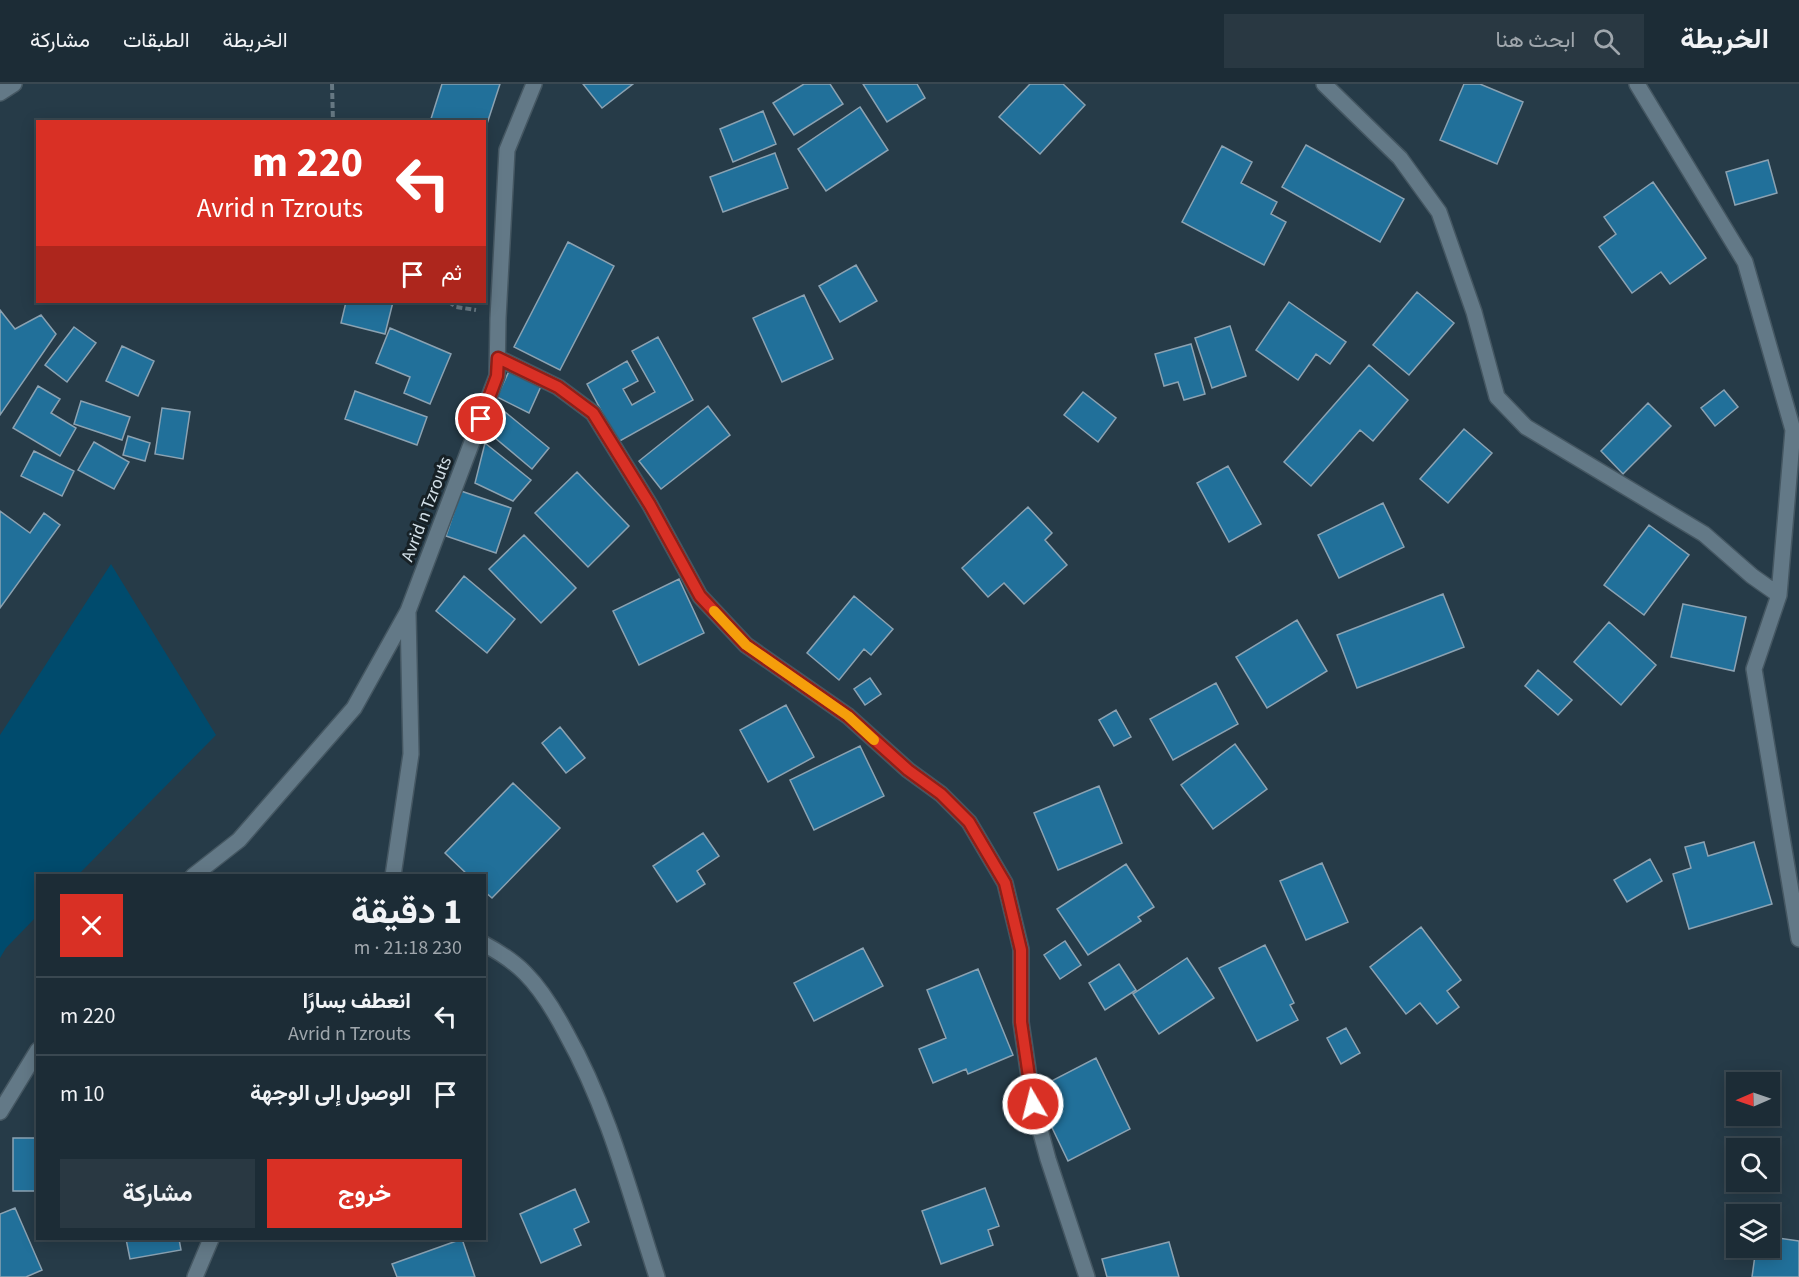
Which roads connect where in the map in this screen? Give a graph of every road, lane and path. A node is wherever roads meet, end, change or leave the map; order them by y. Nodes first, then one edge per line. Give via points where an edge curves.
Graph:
1 (14, 84) edge
2 (332, 84) edge
3 (534, 84) edge
4 (1324, 84) edge
5 (1637, 84) edge
6 (0, 93) edge
7 (333, 120) edge
8 (450, 303) edge
9 (498, 318) junction
10 (498, 358) junction
11 (1779, 595) junction
12 (408, 611) junction
13 (196, 874) edge
14 (393, 874) edge
15 (1799, 939) edge
16 (486, 945) edge
17 (36, 1053) edge
18 (0, 1112) edge
19 (211, 1240) edge
20 (195, 1277) edge
21 (657, 1277) edge
22 (1087, 1277) edge

1 - 6 street
2 - 7 path
3 - 9 street, Avrid n Tzrouts via 507,150
4 - 11 street via 1401,158 1438,212 1474,312 1497,397 1526,427 1704,534
5 - 11 street via 1745,262 1792,430
8 - 9 path
9 - 10 street, Avrid n Tzrouts
10 - 12 street, Avrid n Tzrouts via 497,376
10 - 22 street via 558,387 593,413 700,596 746,645 848,716 969,822 1005,883 1021,950 1021,1022 1033,1104
11 - 15 street via 1754,669
12 - 13 street, Avrid n Tzrouts via 354,708 239,840
12 - 14 street via 411,754
16 - 21 street via 526,974 554,1011 576,1051 616,1144
17 - 18 street
19 - 20 street

